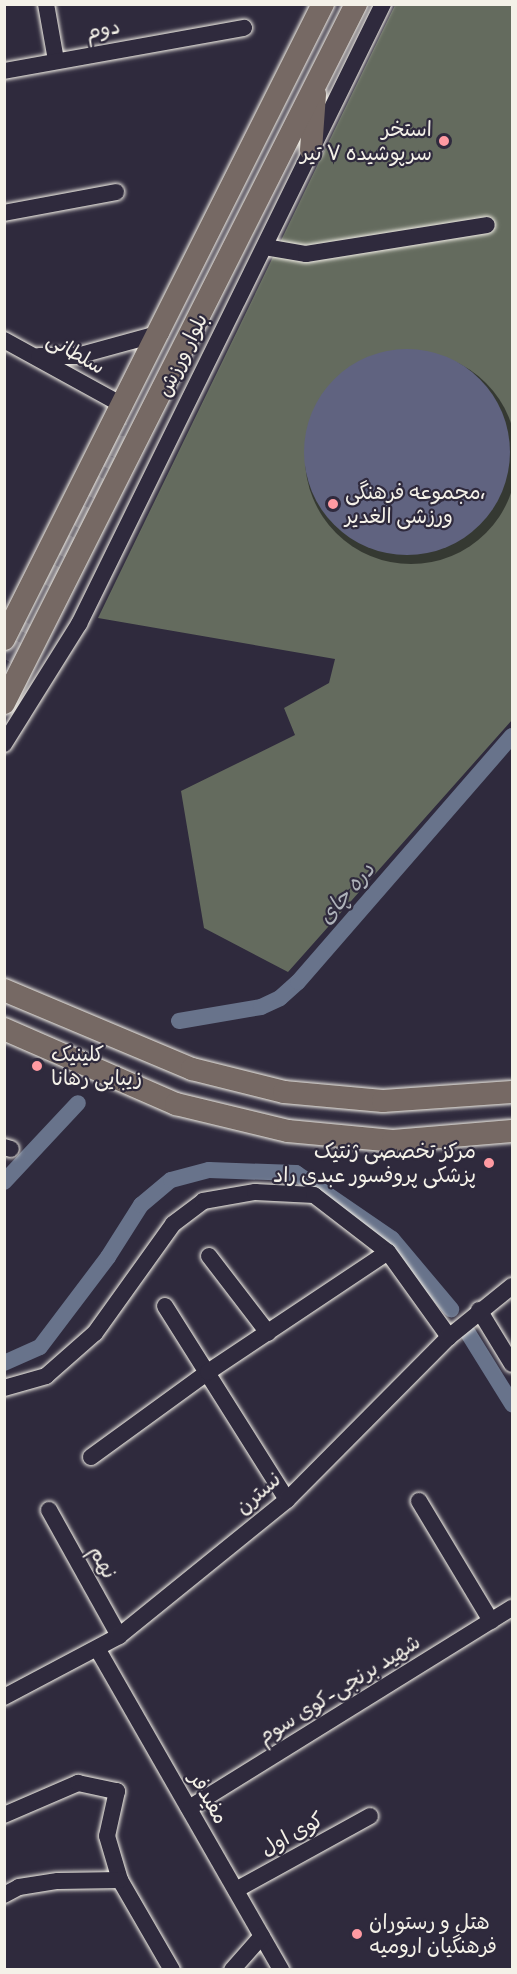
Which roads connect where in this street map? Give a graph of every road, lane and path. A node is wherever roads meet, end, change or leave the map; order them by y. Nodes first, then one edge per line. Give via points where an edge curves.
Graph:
1 (46, 4) edge
2 (323, 4) edge
3 (356, 4) edge
4 (383, 4) edge
5 (244, 28) dead end
6 (56, 60) junction
7 (4, 71) edge
8 (316, 81) junction
9 (311, 150) junction
10 (116, 192) dead end
11 (4, 213) edge
12 (487, 225) dead end
13 (265, 247) junction
14 (161, 333) junction
15 (4, 340) edge
16 (38, 356) junction
17 (124, 406) junction
18 (151, 418) junction
19 (175, 423) junction
20 (4, 639) edge
21 (4, 703) edge
22 (4, 744) edge
23 (4, 990) edge
24 (4, 1029) edge
25 (513, 1092) edge
26 (513, 1131) edge
27 (388, 1252) junction
28 (209, 1256) dead end
29 (513, 1286) edge
30 (165, 1306) dead end
31 (479, 1310) junction
32 (267, 1333) junction
33 (449, 1337) junction
34 (513, 1364) edge
35 (208, 1372) junction
36 (4, 1388) edge
37 (91, 1457) dead end
38 (287, 1500) junction
39 (419, 1501) dead end
40 (49, 1510) dead end
41 (513, 1608) edge
42 (491, 1621) junction
43 (119, 1636) junction
44 (98, 1650) junction
45 (4, 1697) edge
46 (189, 1808) junction
47 (4, 1815) edge
48 (370, 1816) dead end
49 (120, 1880) junction
50 (236, 1890) junction
51 (4, 1896) edge
52 (262, 1936) junction
53 (172, 1970) edge
54 (232, 1970) edge
55 (281, 1970) edge

1 - 6 street
2 - 14 main road, بلوار ورزش
3 - 8 main road, بلوار ورزش
4 - 9 street
5 - 6 street, دوم
6 - 7 street, دوم
8 - 9 main road
8 - 18 main road, بلوار ورزش
9 - 13 street
10 - 11 street
12 - 13 street via 306,254
13 - 19 street
14 - 16 street via 77,356
14 - 17 main road, بلوار ورزش
15 - 16 street, سلطانی
16 - 17 street, سلطانی
17 - 20 main road, بلوار ورزش
18 - 19 street
18 - 21 main road, بلوار ورزش
19 - 22 street via 79,624
23 - 25 main road via 192,1069 284,1092 383,1101
24 - 26 main road via 176,1104 288,1131 393,1141
27 - 32 street
27 - 33 street
27 - 36 street via 314,1195 255,1192 203,1201 173,1224 95,1333 46,1376
28 - 32 street
29 - 31 street, نسترن
30 - 35 street
31 - 33 street, نسترن
31 - 34 street
32 - 35 street
33 - 38 street, نسترن
35 - 37 street
35 - 38 street
38 - 43 street, نسترن
39 - 42 street
40 - 43 street, نهم
41 - 42 street, شهید برنجی-کوی سوم
42 - 46 street, شهید برنجی-کوی سوم
43 - 44 street, نسترن
44 - 45 street, نسترن
44 - 46 street, مفیدفر
46 - 50 street, مفیدفر
47 - 49 street via 78,1783 117,1791 107,1836
48 - 50 street, کوی اول
49 - 51 street via 58,1881 19,1887
49 - 53 street
50 - 52 street, مفیدفر
52 - 54 street
52 - 55 street, مفیدفر

